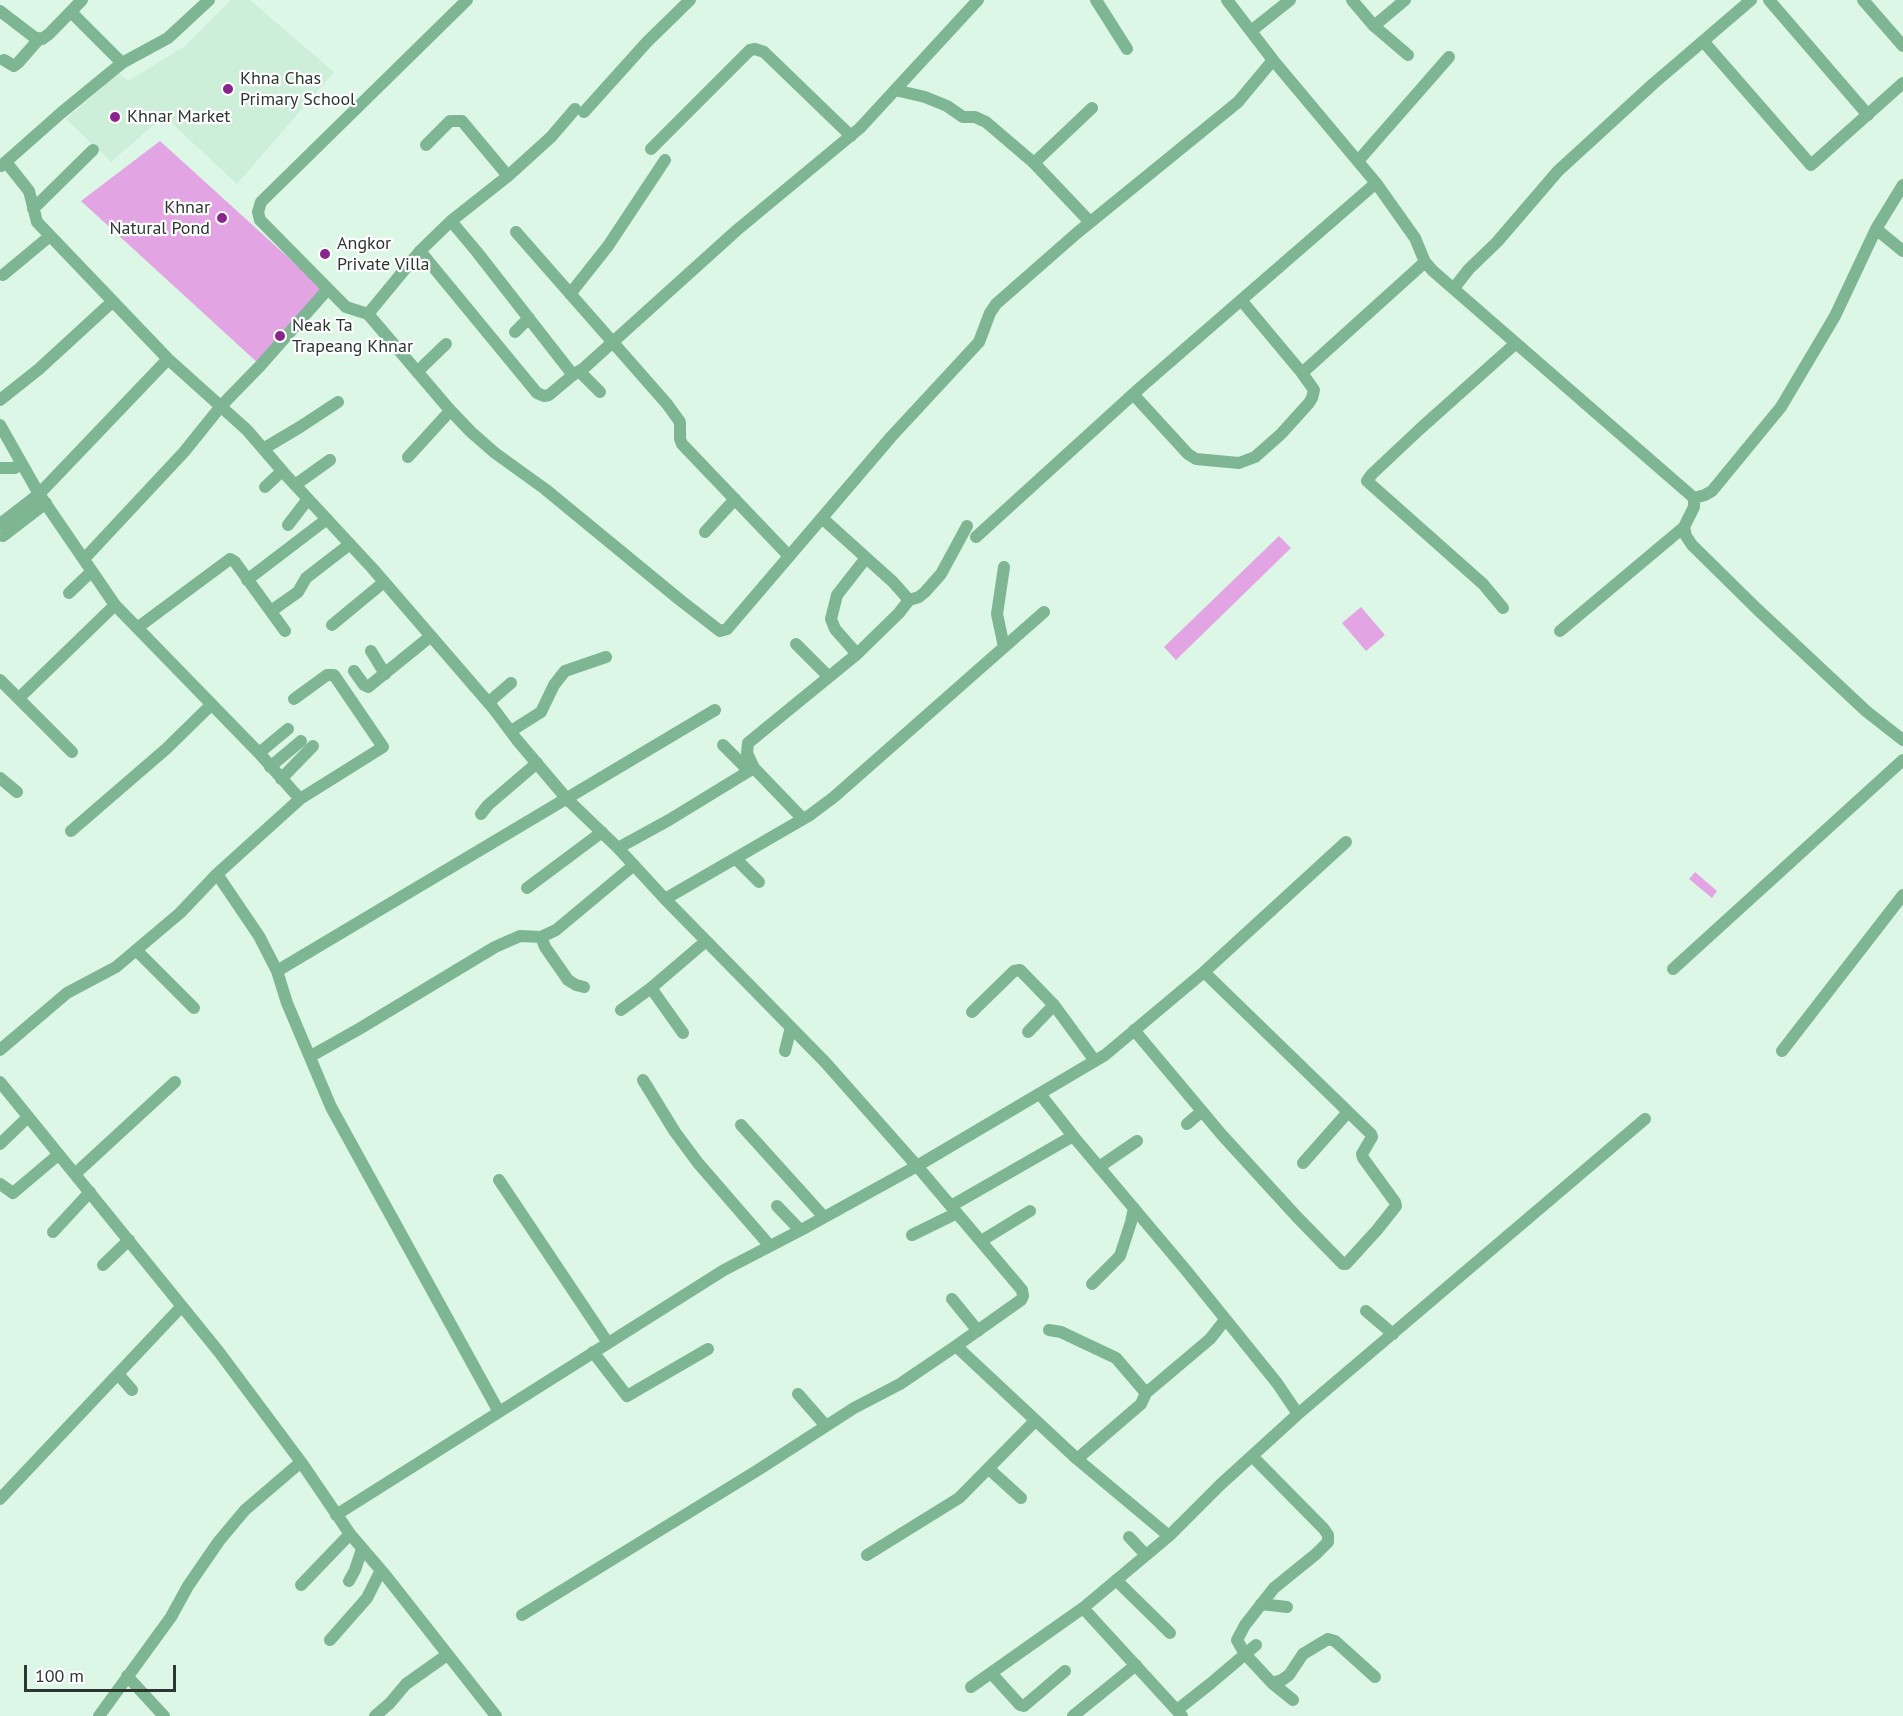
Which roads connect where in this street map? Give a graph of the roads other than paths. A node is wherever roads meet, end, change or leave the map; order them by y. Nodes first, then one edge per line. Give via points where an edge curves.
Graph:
1 (82, 0) edge
2 (209, 0) edge
3 (467, 0) edge
4 (690, 0) edge
5 (978, 0) edge
6 (1096, 0) edge
7 (1227, 0) edge
8 (1290, 0) edge
9 (1352, 0) edge
10 (1405, 0) edge
11 (1751, 0) edge
12 (1769, 0) edge
13 (1863, 0) edge
14 (0, 11) edge
15 (71, 12) junction
16 (1374, 26) junction
17 (1251, 30) junction
18 (39, 39) junction
19 (1703, 41) junction
20 (1903, 46) edge
21 (1127, 49) dead end
22 (1408, 55) dead end
23 (1449, 57) dead end
24 (4, 60) dead end
25 (1273, 60) junction
26 (122, 63) junction
27 (1903, 83) edge
28 (895, 90) junction
29 (1092, 108) dead end
30 (1868, 115) junction
31 (850, 136) junction
32 (426, 145) dead end
33 (651, 149) dead end
34 (93, 150) dead end
35 (665, 160) dead end
36 (1358, 161) junction
37 (1035, 163) junction
38 (3, 164) edge
39 (508, 176) junction
40 (1376, 183) junction
41 (1903, 185) edge
42 (33, 209) junction
43 (451, 221) junction
44 (1090, 222) junction
45 (1876, 229) junction
46 (516, 232) dead end
47 (50, 236) junction
48 (420, 251) junction
49 (1903, 251) edge
50 (1425, 262) junction
51 (3, 275) dead end
52 (1454, 288) junction
53 (327, 290) junction
54 (570, 294) junction
55 (1241, 300) junction
56 (112, 302) junction
57 (368, 314) junction
58 (529, 318) junction
59 (515, 332) dead end
60 (612, 343) junction
61 (446, 344) dead end
62 (1515, 344) junction
63 (168, 359) junction
64 (417, 372) junction
65 (576, 373) junction
66 (1302, 373) junction
67 (600, 392) dead end
68 (1133, 394) junction
69 (0, 400) edge
70 (338, 402) dead end
71 (221, 406) junction
72 (450, 411) junction
73 (0, 425) edge
74 (263, 449) junction
75 (408, 457) dead end
76 (330, 460) dead end
77 (21, 462) junction
78 (0, 468) edge
79 (282, 471) junction
80 (296, 485) junction
81 (266, 487) dead end
82 (1694, 498) junction
83 (43, 499) junction
84 (308, 499) junction
85 (735, 499) junction
86 (822, 518) junction
87 (327, 519) junction
88 (288, 525) dead end
89 (967, 525) dead end
90 (1684, 527) junction
91 (1, 530) edge
92 (705, 532) dead end
93 (976, 537) dead end
94 (350, 544) junction
95 (789, 556) junction
96 (866, 558) junction
97 (84, 559) junction
98 (1004, 567) dead end
99 (92, 572) junction
100 (247, 580) junction
101 (384, 582) junction
102 (69, 592) dead end
103 (909, 600) junction
104 (115, 605) junction
105 (1503, 608) dead end
106 (271, 611) junction
107 (1044, 612) dead end
108 (332, 625) dead end
109 (137, 628) junction
110 (285, 631) dead end
111 (1560, 631) dead end
112 (431, 636) junction
113 (796, 644) dead end
114 (1004, 647) junction
115 (371, 651) dead end
116 (857, 654) junction
117 (606, 657) dead end
118 (354, 671) dead end
119 (385, 674) junction
120 (828, 676) junction
121 (0, 680) edge
122 (512, 682) dead end
123 (19, 698) junction
124 (294, 699) dead end
125 (489, 702) junction
126 (211, 705) junction
127 (715, 710) dead end
128 (288, 729) dead end
129 (511, 731) junction
130 (1903, 740) edge
131 (301, 741) dead end
132 (723, 744) dead end
133 (313, 746) dead end
134 (72, 752) dead end
135 (258, 753) junction
136 (1903, 760) edge
137 (537, 763) junction
138 (270, 767) junction
139 (751, 769) junction
140 (0, 778) edge
141 (281, 778) junction
142 (16, 792) dead end
143 (300, 799) junction
144 (567, 799) junction
145 (481, 814) dead end
146 (802, 819) junction
147 (71, 831) dead end
148 (602, 832) junction
149 (1346, 842) dead end
150 (618, 848) junction
151 (736, 859) junction
152 (634, 865) junction
153 (217, 874) junction
154 (759, 882) dead end
155 (526, 888) dead end
156 (1903, 895) edge
157 (664, 899) junction
158 (541, 937) junction
159 (706, 941) junction
160 (136, 950) junction
161 (1673, 969) dead end
162 (277, 971) junction
163 (1204, 972) junction
164 (584, 987) dead end
165 (651, 988) junction
166 (1054, 1005) junction
167 (195, 1008) dead end
168 (621, 1010) dead end
169 (972, 1012) dead end
170 (790, 1027) junction
171 (1134, 1030) junction
172 (1028, 1032) dead end
173 (682, 1033) dead end
174 (0, 1050) edge
175 (784, 1051) dead end
176 (1782, 1051) dead end
177 (310, 1056) junction
178 (1095, 1061) junction
179 (643, 1080) dead end
180 (0, 1082) edge
181 (175, 1082) dead end
182 (1040, 1094) junction
183 (1202, 1111) junction
184 (1348, 1112) junction
185 (28, 1117) junction
186 (1645, 1119) dead end
187 (1187, 1124) dead end
188 (741, 1125) dead end
189 (1073, 1136) junction
190 (1137, 1141) dead end
191 (0, 1144) edge
192 (58, 1155) junction
193 (1303, 1163) dead end
194 (917, 1166) junction
195 (1099, 1167) junction
196 (75, 1174) junction
197 (499, 1179) dead end
198 (0, 1184) edge
199 (90, 1192) junction
200 (777, 1206) dead end
201 (1134, 1208) junction
202 (954, 1210) junction
203 (1030, 1211) dead end
204 (824, 1217) junction
205 (800, 1230) junction
206 (53, 1232) dead end
207 (912, 1235) dead end
208 (129, 1240) junction
209 (981, 1241) junction
210 (770, 1246) junction
211 (103, 1265) dead end
212 (1092, 1284) dead end
213 (952, 1299) dead end
214 (182, 1306) junction
215 (1366, 1311) dead end
216 (1225, 1320) junction
217 (1049, 1330) dead end
218 (978, 1331) junction
219 (1090, 1333) dead end
220 (1393, 1334) junction
221 (608, 1343) junction
222 (956, 1346) junction
223 (708, 1349) dead end
224 (1101, 1350) junction
225 (593, 1352) junction
226 (118, 1374) junction
227 (132, 1390) dead end
228 (1146, 1393) junction
229 (798, 1394) dead end
230 (499, 1412) junction
231 (1298, 1414) junction
232 (1035, 1421) junction
233 (826, 1426) junction
234 (1252, 1456) junction
235 (1077, 1460) junction
236 (301, 1461) junction
237 (989, 1469) junction
238 (1020, 1498) dead end
239 (0, 1499) edge
240 (336, 1515) junction
241 (350, 1534) junction
242 (1169, 1536) junction
243 (1129, 1537) dead end
244 (362, 1549) junction
245 (1146, 1555) junction
246 (867, 1556) dead end
247 (381, 1570) junction
248 (1116, 1580) junction
249 (349, 1581) dead end
250 (301, 1585) dead end
251 (1261, 1604) junction
252 (1287, 1607) dead end
253 (1083, 1608) junction
254 (522, 1615) dead end
255 (1170, 1633) dead end
256 (330, 1640) dead end
257 (1256, 1645) dead end
258 (1245, 1654) junction
259 (447, 1655) junction
260 (1136, 1665) junction
261 (1065, 1671) dead end
262 (991, 1673) junction
263 (127, 1676) junction
264 (1375, 1677) dead end
265 (1272, 1683) junction
266 (971, 1687) dead end
267 (1293, 1700) dead end
268 (1180, 1713) edge
269 (99, 1716) edge
270 (164, 1716) edge
271 (375, 1716) edge
272 (496, 1716) edge
273 (1073, 1716) edge

1 - 15 street
2 - 26 street via 168,38
3 - 53 street via 261,202 260,220
4 - 39 street
5 - 28 street
6 - 21 street
7 - 17 street
8 - 17 street
9 - 16 street
10 - 16 street
11 - 19 street
12 - 30 street
13 - 20 street
14 - 18 street
15 - 18 street
15 - 26 street
16 - 22 street
17 - 25 street
18 - 24 street via 14,66
19 - 30 street via 1811,165
19 - 52 street via 1558,171
23 - 36 street
25 - 36 street
25 - 44 street via 1238,102
26 - 38 street
27 - 30 street
28 - 31 street
28 - 37 street via 938,102 963,117 981,119
29 - 37 street
31 - 33 street via 764,52 754,49
31 - 60 street via 737,230
32 - 39 street via 450,121 462,121
34 - 42 street
35 - 54 street via 608,246
36 - 40 street
37 - 44 street
38 - 42 street via 29,191
39 - 43 street
40 - 50 street via 1415,238
40 - 55 street
41 - 45 street
42 - 47 street via 37,222
43 - 48 street
43 - 58 street
44 - 86 street via 996,304 980,342 891,436
45 - 49 street
45 - 82 street via 1835,316 1781,407 1712,491
46 - 54 street
47 - 51 street
47 - 56 street
48 - 57 street
48 - 65 street via 537,393 549,395
50 - 52 street
50 - 66 street
52 - 62 street
53 - 57 street via 346,307
53 - 71 street
54 - 60 street
55 - 66 street
55 - 68 street
56 - 63 street
56 - 69 street
57 - 64 street
58 - 59 street
58 - 65 street
60 - 65 street
60 - 85 street via 680,422 682,444
61 - 64 street
62 - 82 street
62 - 105 street via 1367,481 1483,585
63 - 71 street
63 - 83 street
64 - 72 street
65 - 67 street
66 - 68 street via 1314,390 1309,404 1255,457 1239,462 1197,459 1188,454
68 - 93 street
70 - 74 street
71 - 74 street
71 - 97 street via 184,452
72 - 75 street
72 - 95 street via 495,453 720,631 727,628
73 - 77 street
74 - 79 street
76 - 80 street
77 - 78 street via 15,468
77 - 83 street
79 - 80 street
79 - 81 street
80 - 84 street
82 - 90 street
83 - 91 street
83 - 97 street
84 - 87 street
84 - 88 street
85 - 92 street
85 - 95 street
86 - 95 street
86 - 96 street
87 - 94 street
87 - 100 street
89 - 103 street via 941,574 919,597
90 - 111 street
90 - 130 street via 1692,545 1757,609 1866,711
94 - 101 street
94 - 106 street
96 - 103 street
96 - 116 street via 837,595 831,619
97 - 99 street
98 - 114 street via 997,614
99 - 102 street
99 - 104 street
100 - 106 street
100 - 109 street via 235,562 228,559
101 - 108 street
101 - 112 street
103 - 116 street
104 - 109 street
104 - 123 street
106 - 110 street
107 - 114 street
109 - 126 street
112 - 119 street
112 - 125 street
113 - 120 street
114 - 146 street via 834,796
115 - 119 street
116 - 120 street
117 - 129 street via 565,671 541,712
118 - 119 street via 368,687
120 - 139 street via 748,743
121 - 123 street
122 - 125 street
123 - 134 street
124 - 143 street via 327,675 334,675 383,747
125 - 129 street
126 - 135 street
126 - 147 street
127 - 144 street
128 - 135 street
129 - 137 street
131 - 138 street
132 - 139 street
133 - 141 street
135 - 138 street
136 - 161 street
137 - 144 street
137 - 145 street
138 - 141 street
139 - 146 street
139 - 150 street
140 - 142 street
141 - 143 street
143 - 153 street
144 - 148 street
144 - 162 street
146 - 151 street
148 - 150 street
148 - 155 street
149 - 163 street
150 - 152 street
151 - 154 street
151 - 157 street
152 - 157 street
152 - 158 street via 556,930
153 - 160 street via 180,913
153 - 162 street via 259,936
156 - 176 street
157 - 159 street
158 - 164 street via 568,980
158 - 177 street via 520,936 495,947
159 - 165 street
159 - 170 street
160 - 167 street
160 - 174 street via 116,967 67,993
162 - 177 street
163 - 171 street
163 - 184 street
165 - 168 street
165 - 173 street
166 - 169 street via 1020,970 1014,971
166 - 172 street
166 - 178 street
170 - 175 street
170 - 194 street
171 - 178 street
171 - 183 street
177 - 230 street via 331,1107
178 - 182 street
179 - 210 street via 698,1163
180 - 185 street
181 - 196 street
182 - 189 street
182 - 194 street
183 - 184 street via 1344,1264 1396,1206 1363,1158 1371,1134
183 - 187 street
184 - 193 street
185 - 191 street
185 - 192 street
186 - 220 street
188 - 204 street
189 - 195 street
189 - 202 street
190 - 195 street
192 - 196 street
192 - 198 street via 13,1193
194 - 202 street
194 - 204 street
195 - 201 street
196 - 199 street
197 - 221 street
199 - 206 street
199 - 208 street
200 - 205 street
201 - 212 street via 1120,1256
201 - 216 street
202 - 207 street
202 - 209 street
203 - 209 street
204 - 205 street
205 - 210 street
208 - 211 street
208 - 214 street
209 - 218 street via 1023,1296
210 - 221 street via 704,1281
213 - 218 street
214 - 226 street
214 - 236 street
215 - 220 street
216 - 228 street via 1205,1345
216 - 231 street
217 - 224 street
218 - 222 street
219 - 224 street
220 - 231 street
221 - 225 street
222 - 232 street
222 - 233 street via 900,1384
223 - 225 street via 627,1396
224 - 228 street via 1116,1358
225 - 230 street
226 - 227 street
226 - 239 street
228 - 235 street via 1141,1404
229 - 233 street
230 - 240 street
231 - 234 street
232 - 235 street
232 - 237 street
233 - 254 street
234 - 242 street
234 - 251 street via 1328,1535 1328,1542
235 - 242 street
236 - 240 street
236 - 263 street via 245,1510 225,1534
237 - 238 street
237 - 246 street via 958,1498
240 - 241 street
241 - 244 street
241 - 250 street
242 - 245 street
243 - 245 street
244 - 247 street
244 - 249 street
245 - 248 street
247 - 256 street via 367,1598
247 - 259 street
248 - 253 street
248 - 255 street
251 - 252 street
251 - 258 street via 1237,1640
253 - 260 street
253 - 262 street
257 - 258 street
258 - 265 street
258 - 268 street
259 - 271 street via 406,1684
259 - 272 street
260 - 268 street
260 - 273 street
261 - 262 street via 1024,1706
262 - 266 street
263 - 269 street
263 - 270 street
264 - 265 street via 1328,1639 1303,1654 1289,1675
265 - 267 street

